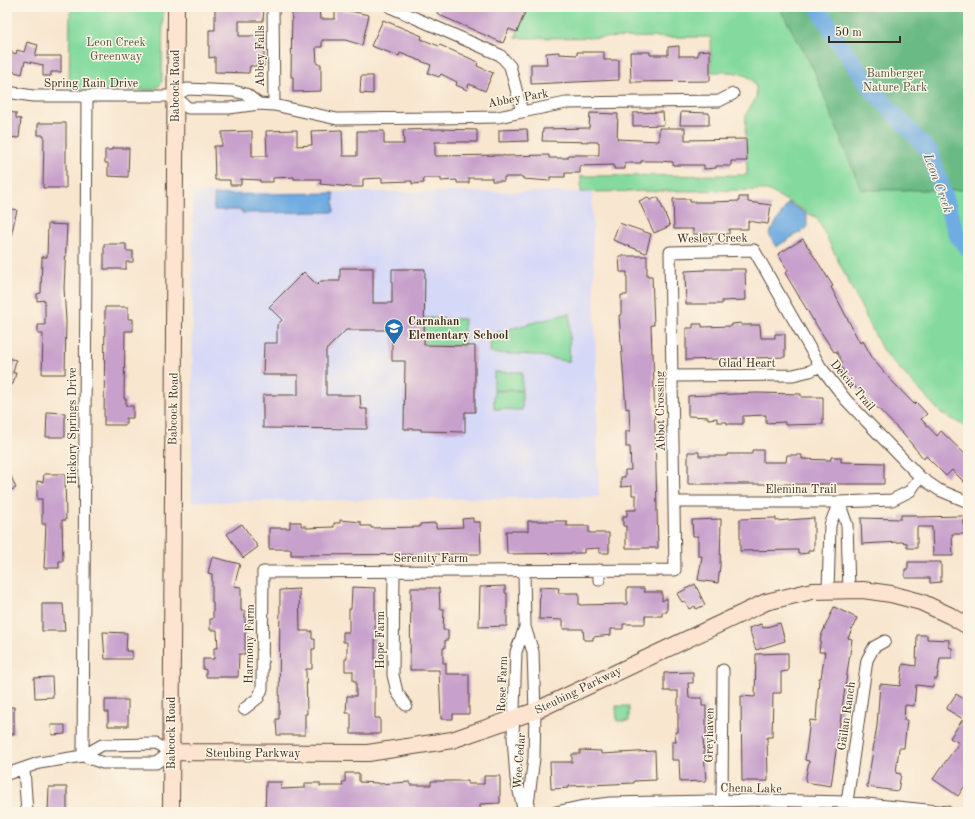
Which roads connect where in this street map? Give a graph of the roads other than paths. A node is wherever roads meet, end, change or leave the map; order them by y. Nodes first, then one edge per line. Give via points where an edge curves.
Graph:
1 (176, 7) edge
2 (273, 7) edge
3 (390, 7) edge
4 (7, 92) edge
5 (733, 94) dead end
6 (175, 96) junction
7 (86, 97) junction
8 (259, 104) junction
9 (274, 105) junction
10 (522, 112) junction
11 (754, 250) joint
12 (670, 252) joint
13 (820, 366) junction
14 (673, 376) junction
15 (920, 477) junction
16 (674, 502) junction
17 (839, 502) junction
18 (968, 502) edge
19 (675, 570) joint
20 (394, 571) junction
21 (524, 571) junction
22 (264, 572) joint
23 (849, 590) junction
24 (828, 591) junction
25 (968, 626) edge
26 (525, 627) junction
27 (885, 641) dead end
28 (723, 670) dead end
29 (406, 704) dead end
30 (244, 709) dead end
31 (535, 711) junction
32 (514, 719) junction
33 (171, 752) junction
34 (83, 756) junction
35 (24, 769) junction
36 (7, 774) edge
37 (722, 801) junction
38 (847, 802) junction
39 (27, 812) edge
40 (171, 812) edge
41 (524, 812) edge
42 (528, 812) edge
43 (556, 812) edge
44 (947, 812) edge

1 - 6 street, Babcock Road
2 - 9 street, Abbey Falls
3 - 10 street via 500,55 510,66
4 - 7 street, Spring Rain Drive via 33,96
5 - 10 street, Abbey Park via 719,101 566,103
6 - 7 street, Spring Rain Drive
6 - 8 street, Abbey Park via 188,108 229,108
6 - 8 street, Abbey Park via 187,89 233,91 246,94
6 - 33 street, Babcock Road
7 - 34 street, Hickory Springs Drive
8 - 9 street, Abbey Park
9 - 10 street, Abbey Park via 337,120 498,117
11 - 12 street, Wesley Creek
11 - 13 street, Delcia Trail
12 - 14 street, Abbot Crossing
13 - 14 street, Glad Heart via 793,375
13 - 15 street, Delcia Trail via 846,400
14 - 16 street, Abbot Crossing
15 - 17 street, Elemina Trail via 910,491 892,500
15 - 18 street, Delcia Trail via 939,490
16 - 17 street, Elemina Trail
16 - 19 street, Abbot Crossing
17 - 23 street via 847,525
17 - 24 street via 830,525
19 - 21 street, Serenity Farm via 599,575
20 - 21 street, Serenity Farm
20 - 22 street, Serenity Farm
20 - 29 street, Hope Farm via 393,675 397,692
21 - 26 street, Rose Farm
22 - 30 street, Harmony Farm via 262,689 258,698
23 - 24 street, Steubing Parkway
23 - 25 street, Steubing Parkway via 890,594 921,602
24 - 31 street, Steubing Parkway via 812,591 760,605
26 - 31 street, Rose Farm via 533,652
26 - 32 street, Rose Farm via 516,652
27 - 38 street, Gailan Ranch via 874,647 867,660
28 - 37 street, Greyhaven
31 - 32 street, Steubing Parkway
31 - 42 street, Wee Cedar via 534,758
32 - 33 street, Steubing Parkway via 452,740 368,753
32 - 41 street, Wee Cedar via 516,779
33 - 34 street via 156,744 128,744 102,746
33 - 34 street via 156,764 103,763
33 - 40 street, Babcock Road
34 - 35 street via 60,759
35 - 36 street
35 - 39 street
37 - 38 street, Chena Lake
37 - 43 street, Chena Lake via 610,803
38 - 44 street, Chena Lake

